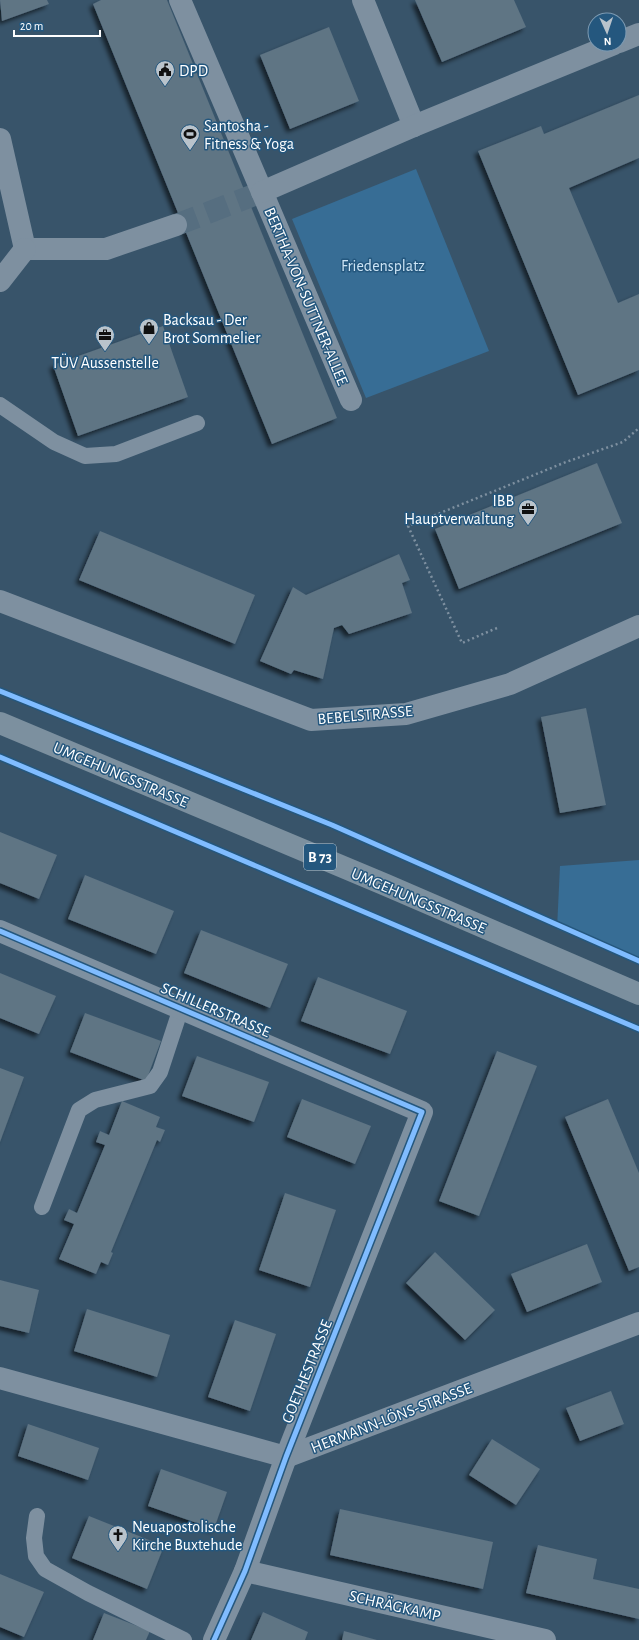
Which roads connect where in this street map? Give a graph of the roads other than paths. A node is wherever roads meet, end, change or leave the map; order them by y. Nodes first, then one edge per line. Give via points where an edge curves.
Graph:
1 (180, 0) edge
2 (363, 0) edge
3 (639, 34) edge
4 (627, 39) edge
5 (594, 52) edge
6 (414, 126) junction
7 (0, 139) edge
8 (262, 192) junction
9 (176, 225) tunnel mouth
10 (25, 249) junction
11 (0, 281) edge
12 (351, 400) dead end
13 (0, 405) edge
14 (197, 424) dead end
15 (0, 601) edge
16 (639, 626) edge
17 (0, 723) edge
18 (0, 931) edge
19 (639, 994) edge
20 (181, 1008) junction
21 (422, 1112) joint
22 (42, 1206) dead end
23 (639, 1323) edge
24 (0, 1378) edge
25 (286, 1457) junction
26 (37, 1516) dead end
27 (246, 1571) junction
28 (184, 1640) edge
29 (214, 1640) edge
30 (545, 1640) edge

1 - 8 street, BERTHA-VON-SUTTNER-ALLEE
2 - 6 street
3 - 4 street
5 - 6 street, BERTHA-VON-SUTTNER-ALLEE
6 - 8 street, BERTHA-VON-SUTTNER-ALLEE
7 - 10 street
8 - 12 street, BERTHA-VON-SUTTNER-ALLEE
9 - 10 street via 106,249
10 - 11 street
13 - 14 lane via 54,442 85,456 116,454
15 - 16 street, BEBELSTRASSE via 311,720 406,714 480,693 510,684
17 - 19 main road, UMGEHUNGSSTRASSE / B 73
18 - 20 street, SCHILLERSTRASSE
20 - 21 street, SCHILLERSTRASSE
20 - 22 lane via 160,1072 150,1086 96,1100 79,1110
21 - 25 street, GOETHESTRASSE
23 - 25 street, HERMANN-LÖNS-STRASSE
24 - 25 street
25 - 27 street, GOETHESTRASSE
26 - 28 lane via 34,1538 36,1556 45,1569
27 - 29 street, GOETHESTRASSE
27 - 30 street, SCHRÄGKAMP

